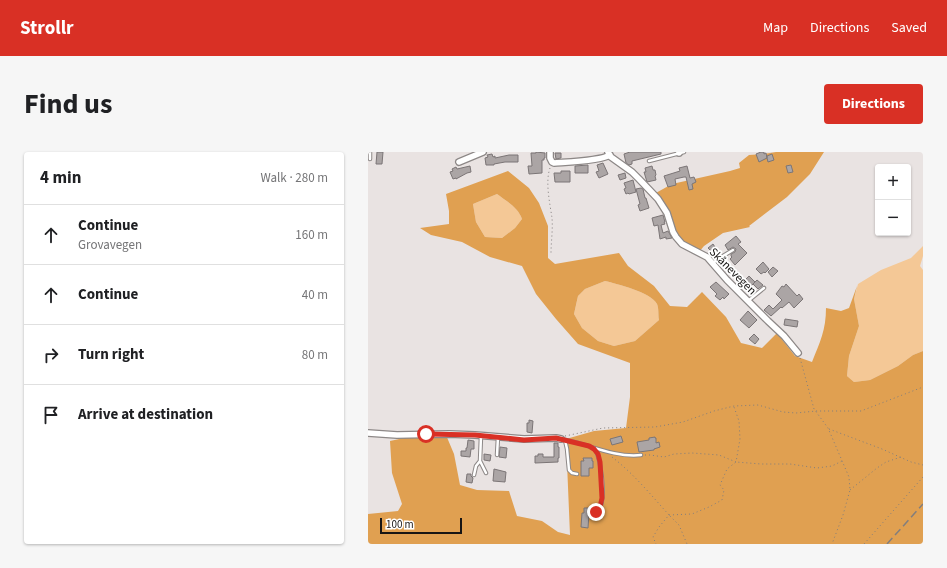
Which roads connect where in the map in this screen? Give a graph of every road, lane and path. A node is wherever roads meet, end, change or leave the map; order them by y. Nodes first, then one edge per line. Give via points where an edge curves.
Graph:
1 (370, 152) edge
2 (483, 152) edge
3 (550, 152) edge
4 (680, 152) edge
5 (609, 153) edge
6 (370, 159) dead end
7 (649, 160) dead end
8 (459, 162) dead end
9 (552, 162) junction
10 (733, 250) dead end
11 (551, 254) dead end
12 (712, 263) junction
13 (764, 288) dead end
14 (748, 301) junction
15 (798, 353) joint
16 (923, 387) edge
17 (734, 406) junction
18 (816, 411) junction
19 (828, 428) junction
20 (368, 433) edge
21 (481, 435) junction
22 (498, 437) junction
23 (560, 439) junction
24 (594, 449) junction
25 (604, 450) junction
26 (497, 455) dead end
27 (641, 455) joint
28 (901, 457) junction
29 (480, 461) junction
30 (842, 461) junction
31 (736, 462) junction
32 (923, 465) edge
33 (486, 473) dead end
34 (577, 474) dead end
35 (474, 475) dead end
36 (923, 477) edge
37 (850, 490) junction
38 (593, 515) dead end
39 (669, 516) junction
40 (656, 544) edge
41 (687, 544) edge
42 (832, 544) edge
43 (864, 544) edge

1 - 6 lane
2 - 8 street
3 - 9 street
4 - 7 lane
5 - 9 street via 605,157 594,159
5 - 12 street, Skånevegen via 639,178 658,200 667,213 673,232 682,244 703,254
9 - 11 path via 548,185 552,220
10 - 12 lane
12 - 14 street, Skånevegen
13 - 14 lane
14 - 15 street, Skånevegen
15 - 18 path
16 - 18 path via 861,410
17 - 18 path via 758,405 796,413
17 - 23 path via 683,422 655,427 603,428 567,435
17 - 31 path via 739,421 740,439
18 - 19 path
19 - 28 path
19 - 30 path
20 - 21 street
21 - 22 street
21 - 29 lane
22 - 23 street via 524,440
22 - 26 lane
23 - 24 lane
23 - 34 lane via 568,449 569,470
24 - 25 lane
24 - 38 lane via 600,462 602,498 600,507
25 - 27 lane
25 - 39 path via 629,472
27 - 31 path via 664,458 674,454 692,453 719,455
28 - 32 path
28 - 37 path via 886,462
29 - 33 lane
29 - 35 lane
30 - 31 path via 832,466 817,468
30 - 37 path via 849,477
31 - 39 path via 727,469 720,486 724,490 722,500 692,514
36 - 43 path
37 - 42 path
39 - 40 path via 653,537
39 - 41 path via 679,525

